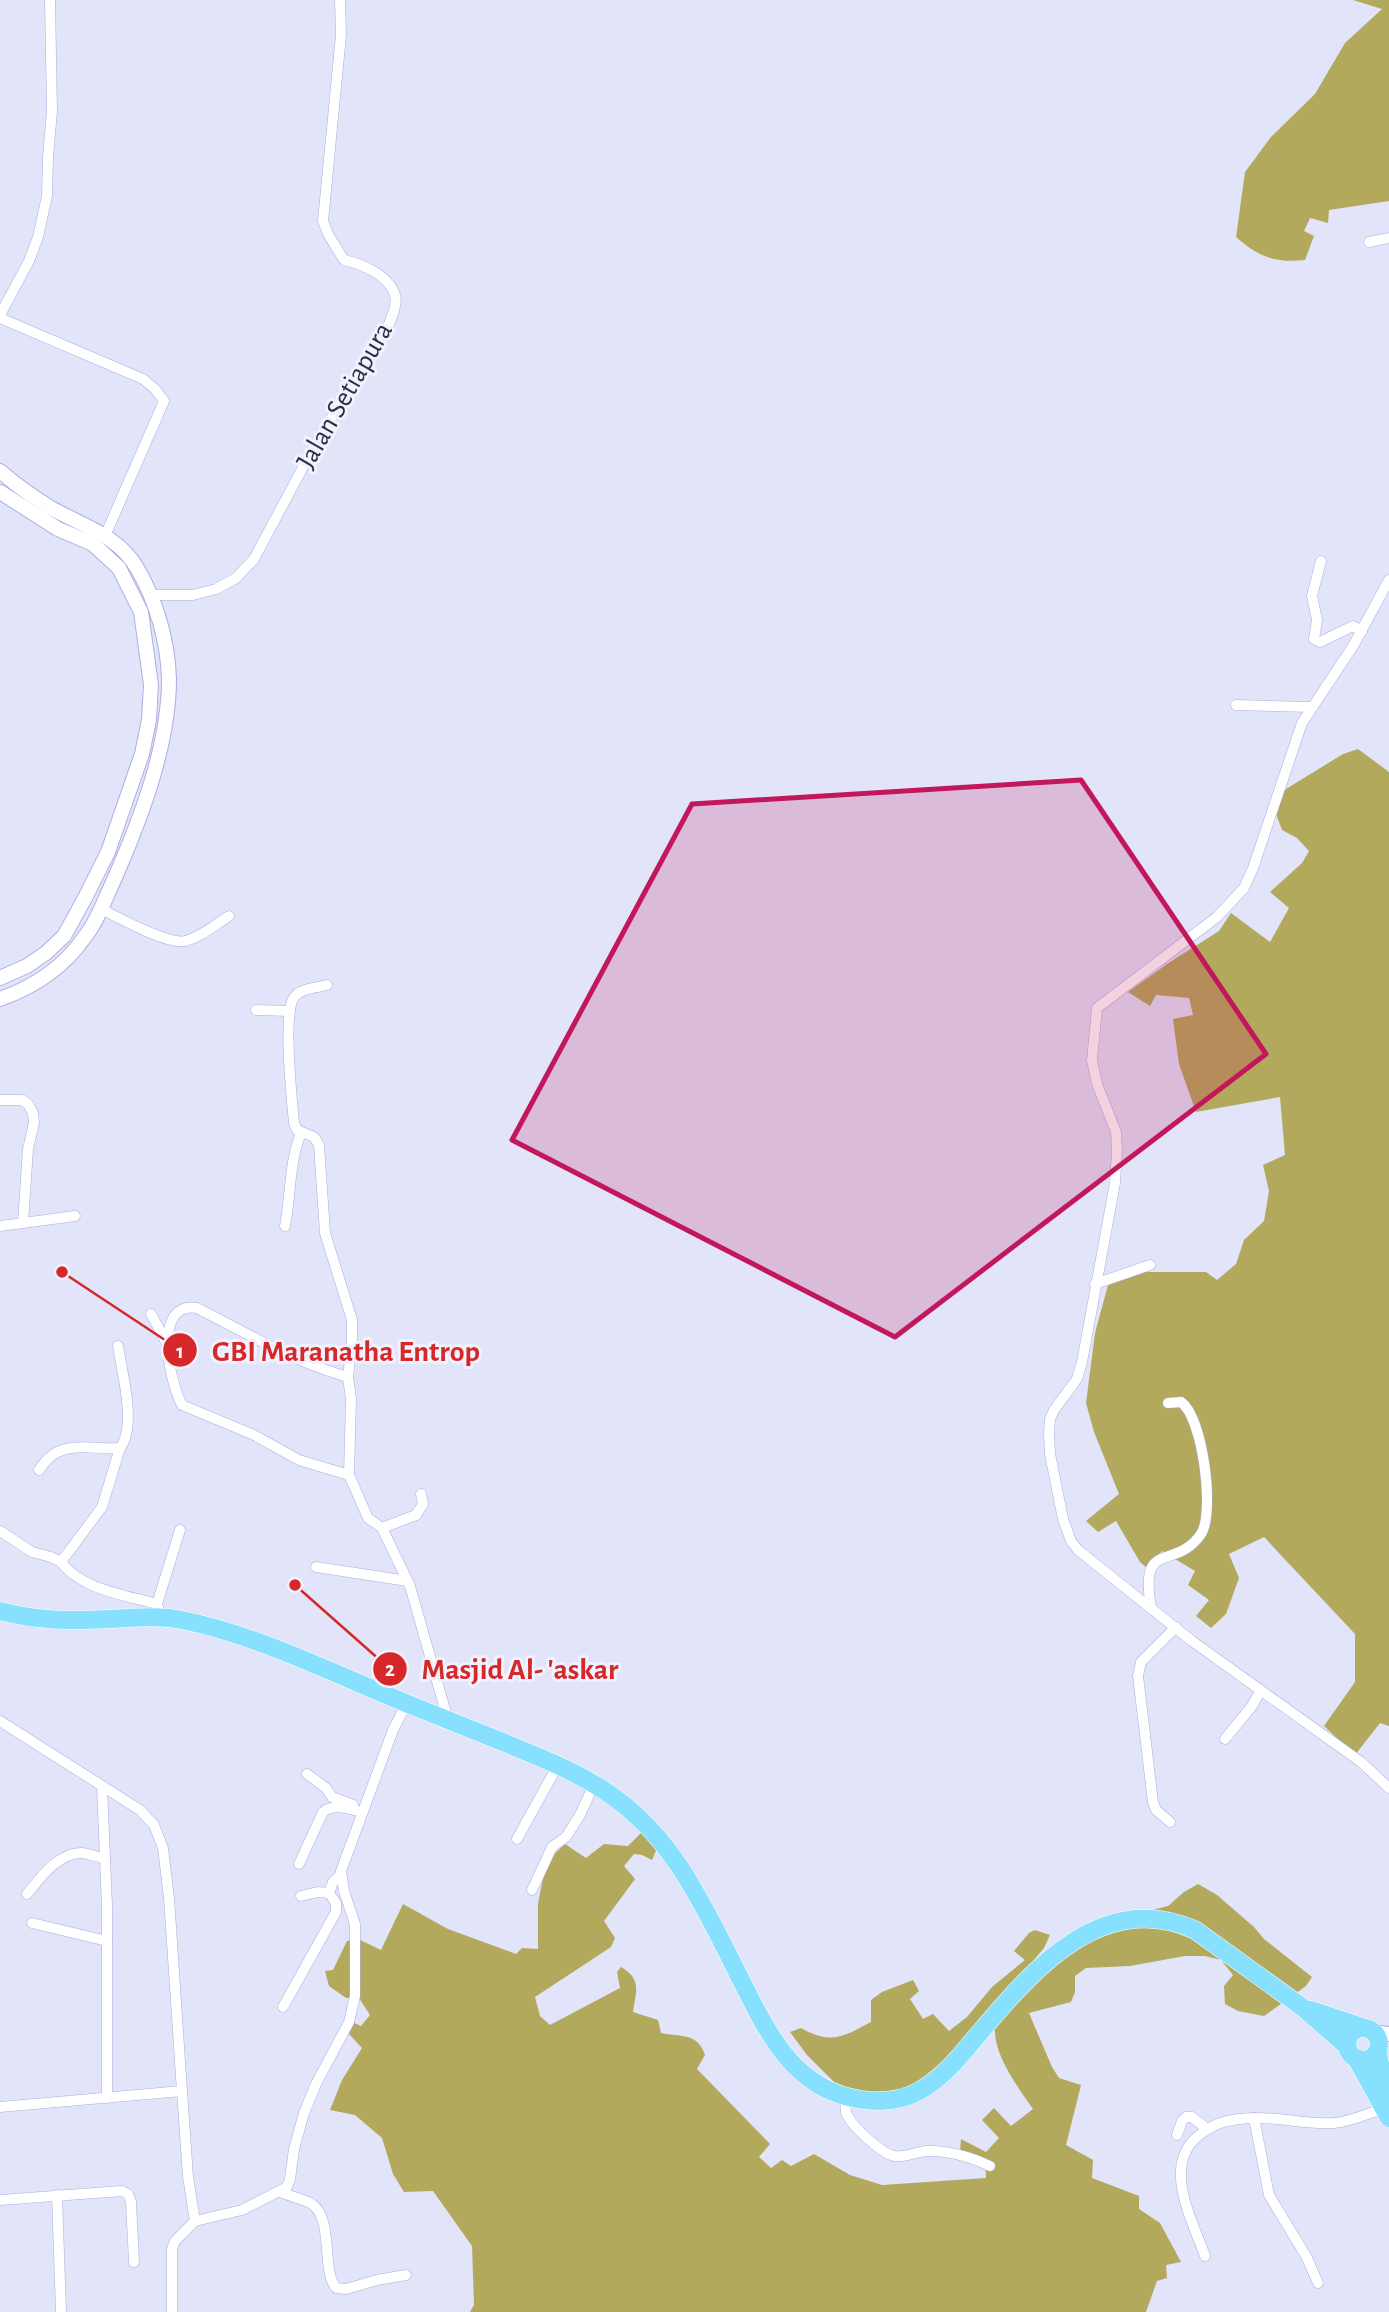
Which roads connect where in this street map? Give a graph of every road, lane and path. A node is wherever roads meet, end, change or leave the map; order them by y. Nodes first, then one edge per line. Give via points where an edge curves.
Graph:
1 (50, 0) edge
2 (340, 0) edge
3 (1389, 238) edge
4 (1370, 242) dead end
5 (0, 316) edge
6 (0, 471) edge
7 (0, 492) edge
8 (105, 536) junction
9 (1321, 561) dead end
10 (1389, 580) edge
11 (133, 595) junction
12 (150, 596) junction
13 (1362, 631) junction
14 (1236, 705) dead end
15 (1312, 706) junction
16 (101, 909) junction
17 (229, 916) dead end
18 (0, 978) edge
19 (327, 985) dead end
20 (0, 999) edge
21 (256, 1010) dead end
22 (290, 1011) junction
23 (0, 1100) edge
24 (301, 1133) junction
25 (75, 1216) dead end
26 (23, 1223) junction
27 (0, 1226) edge
28 (285, 1226) dead end
29 (1150, 1265) dead end
30 (1095, 1284) junction
31 (151, 1314) dead end
32 (167, 1344) junction
33 (118, 1346) dead end
34 (348, 1377) junction
35 (1168, 1404) dead end
36 (120, 1448) junction
37 (39, 1470) dead end
38 (349, 1475) junction
39 (421, 1494) dead end
40 (382, 1528) junction
41 (180, 1530) dead end
42 (0, 1531) edge
43 (61, 1562) junction
44 (316, 1567) dead end
45 (408, 1581) junction
46 (1151, 1607) junction
47 (159, 1610) junction
48 (0, 1611) edge
49 (1175, 1627) junction
50 (1261, 1690) junction
51 (407, 1703) junction
52 (448, 1720) junction
53 (0, 1721) edge
54 (1225, 1739) dead end
55 (558, 1765) junction
56 (307, 1774) dead end
57 (594, 1784) junction
58 (102, 1786) junction
59 (1389, 1788) edge
60 (363, 1810) junction
61 (1170, 1822) dead end
62 (517, 1839) dead end
63 (105, 1858) junction
64 (299, 1864) dead end
65 (340, 1875) junction
66 (531, 1890) dead end
67 (329, 1893) junction
68 (27, 1894) dead end
69 (301, 1896) dead end
70 (32, 1923) dead end
71 (107, 1941) junction
72 (283, 2007) dead end
73 (1301, 2007) junction
74 (1379, 2040) edge
75 (1352, 2053) junction
76 (182, 2091) junction
77 (846, 2096) junction
78 (107, 2098) junction
79 (1387, 2099) edge
80 (0, 2107) edge
81 (1254, 2118) junction
82 (1207, 2129) junction
83 (1177, 2135) dead end
84 (990, 2166) dead end
85 (280, 2192) junction
86 (57, 2195) junction
87 (0, 2200) edge
88 (195, 2221) junction
89 (1205, 2256) dead end
90 (134, 2262) dead end
91 (406, 2275) dead end
92 (1318, 2283) dead end
93 (61, 2312) edge
94 (172, 2312) edge

1 - 5 street via 52,111 47,196 29,261
2 - 12 street, Jalan Setiapura via 324,221 344,260 362,264 387,283 395,295 395,309 254,559 236,578 216,589 193,595
3 - 4 street
5 - 8 street via 143,379 164,401
6 - 8 street via 48,506
7 - 11 street via 58,529 93,544 119,568
8 - 12 street via 125,551
9 - 13 street via 1312,596 1317,620 1314,639 1328,640 1353,626
10 - 13 street
11 - 12 street, Jalan Setiapura
11 - 18 street via 141,612 151,685 142,754 127,798 108,852 64,936 47,953
12 - 16 street via 168,660 166,713 135,831
13 - 15 street
14 - 15 street
15 - 30 street via 1244,888 1217,917 1097,1008 1092,1060 1116,1132 1117,1151
16 - 17 street via 176,942
16 - 20 street via 85,938 45,979
19 - 22 street via 299,992
21 - 22 street
22 - 24 street via 294,1123
23 - 26 street via 22,1100 33,1112
24 - 28 street via 292,1160
24 - 34 street via 314,1137 319,1145 325,1233 352,1320
25 - 26 street
26 - 27 street
29 - 30 street
30 - 46 street via 1077,1379 1050,1419 1050,1454 1071,1541 1093,1564
31 - 32 street
32 - 34 street via 168,1331 179,1311 197,1308 268,1347
32 - 38 street via 182,1405 299,1460
33 - 36 street via 128,1411
34 - 38 street
35 - 46 street via 1181,1402 1194,1417 1202,1453 1207,1522 1188,1548 1164,1556 1148,1573
36 - 37 street via 68,1448 48,1457
36 - 43 street via 102,1507
38 - 40 street via 368,1518
39 - 40 street via 423,1504 416,1515
40 - 45 street
41 - 47 street
42 - 43 street via 32,1552
43 - 47 street via 81,1581
44 - 45 street
45 - 52 street
46 - 49 street
47 - 48 highway via 81,1620
47 - 51 highway via 239,1635
49 - 50 street
49 - 61 street via 1141,1662 1138,1676 1153,1802
50 - 54 street
50 - 59 street via 1361,1762
51 - 52 highway
51 - 60 street
52 - 55 highway
53 - 58 street
55 - 57 highway
55 - 62 street
56 - 60 street via 332,1797
57 - 66 street via 566,1837 552,1847
57 - 77 highway via 645,1823 668,1851 693,1888 779,2048 816,2084
58 - 63 street
58 - 76 street via 140,1810 154,1825 163,1848
60 - 64 street via 327,1808
60 - 65 street
63 - 68 street via 79,1853 69,1857 56,1863
63 - 71 street
65 - 67 street
65 - 85 street via 355,1924 355,1996 349,2022 304,2112 290,2179
67 - 69 street
67 - 72 street via 336,1912
70 - 71 street
71 - 78 street
73 - 74 highway
73 - 75 highway
73 - 77 highway via 1212,1940 1180,1923 1138,1919 1111,1924 1069,1943 1036,1969 950,2068 920,2091 883,2101
74 - 75 highway via 1366,2059
74 - 75 highway via 1352,2033
74 - 79 highway
75 - 79 highway
76 - 78 street
76 - 88 street
77 - 84 street via 851,2120 885,2152 896,2157 939,2151
78 - 80 street
79 - 81 street via 1337,2123
81 - 82 street via 1224,2120
81 - 92 street via 1269,2195 1307,2256
82 - 83 street via 1186,2116
82 - 89 street via 1184,2150 1180,2177
85 - 88 street via 242,2210
85 - 91 street via 316,2208 336,2288
86 - 87 street
86 - 90 street via 114,2190 128,2194
86 - 93 street
88 - 94 street via 172,2249

